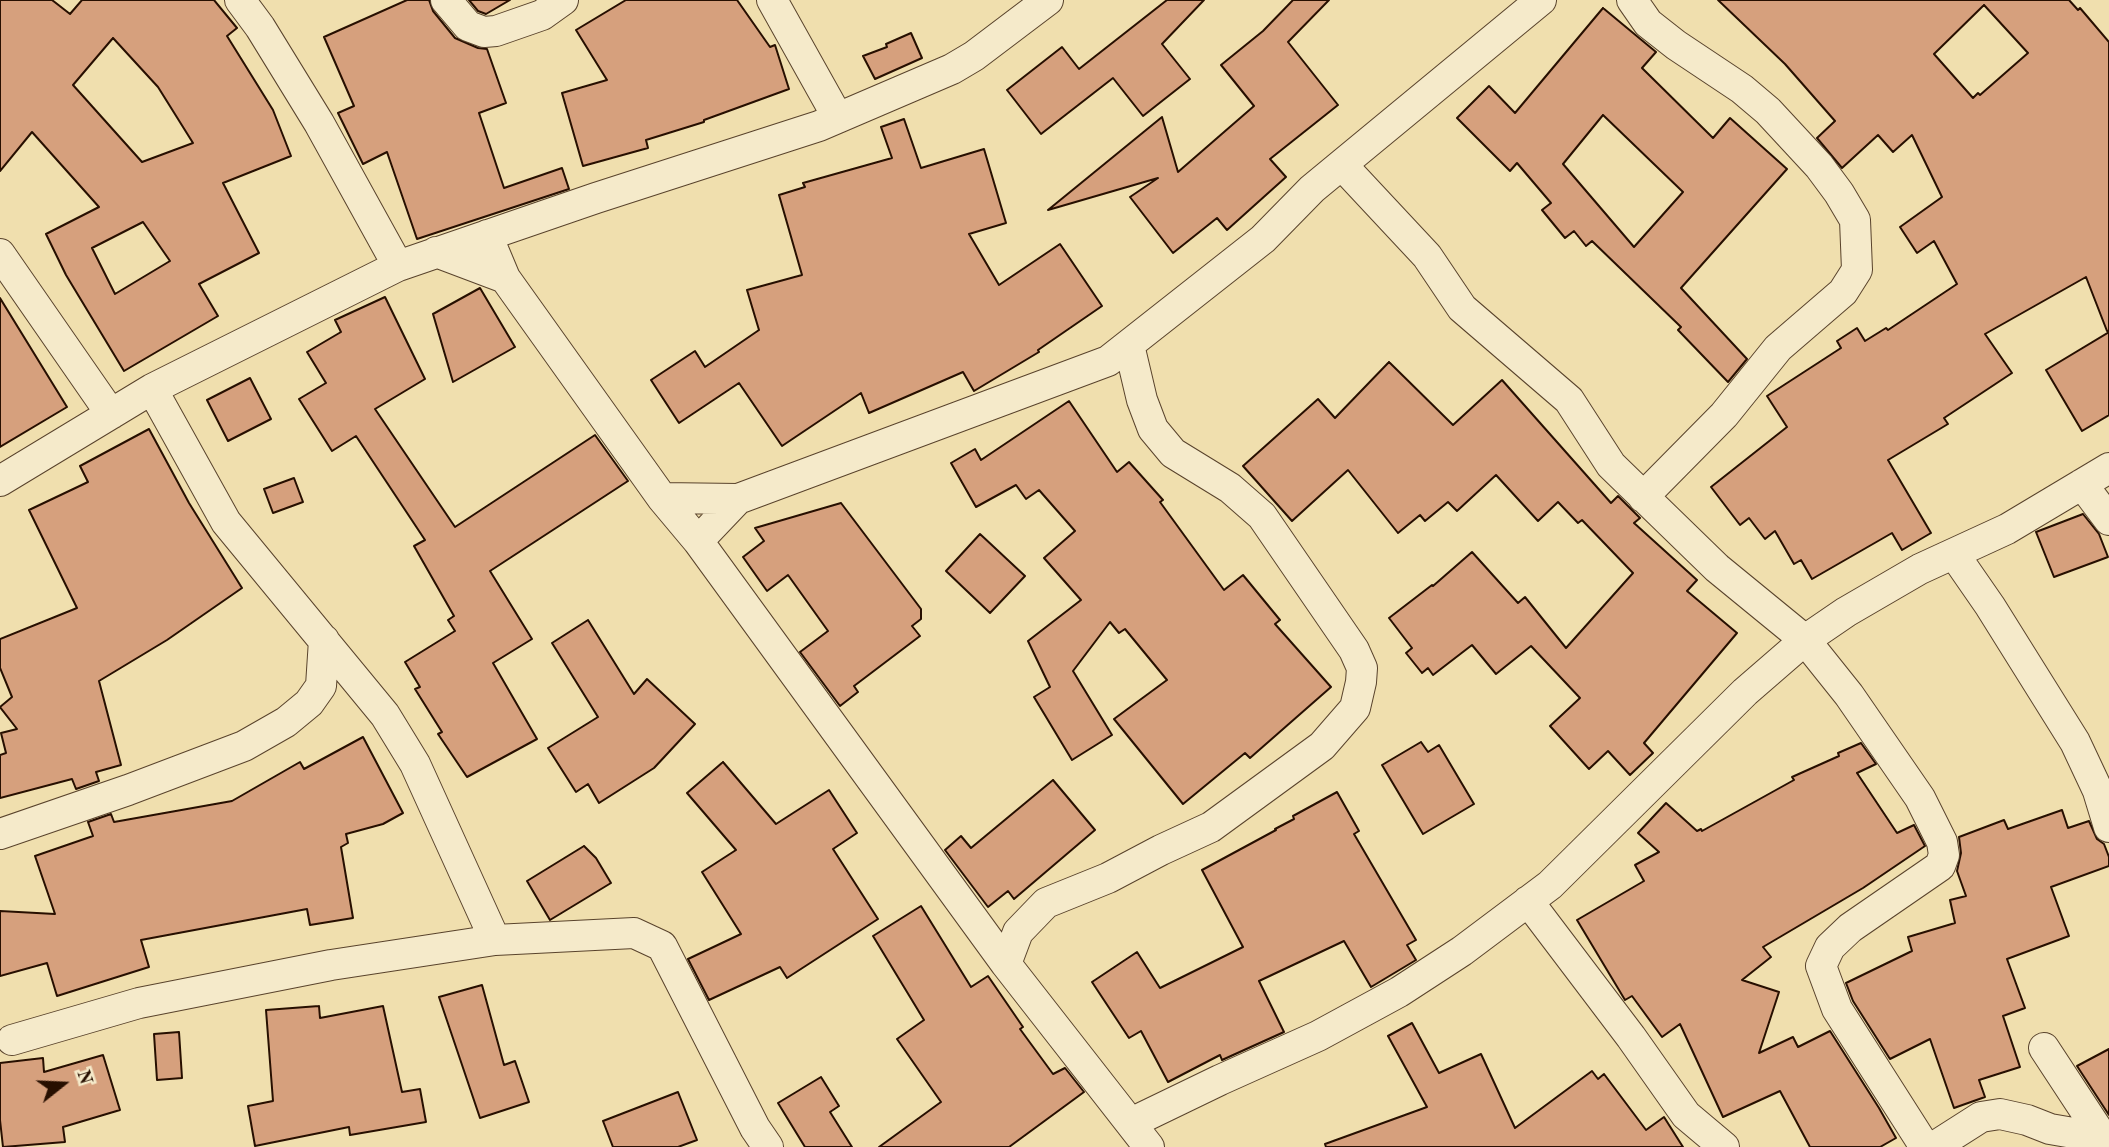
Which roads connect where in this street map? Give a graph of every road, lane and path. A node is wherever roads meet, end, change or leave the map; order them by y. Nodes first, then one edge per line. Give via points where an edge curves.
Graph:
1 (240, 0) edge
2 (446, 0) edge
3 (563, 0) edge
4 (772, 0) edge
5 (1541, 0) edge
6 (1632, 0) edge
7 (1046, 1) edge
8 (838, 118) junction
9 (1342, 164) junction
10 (487, 235) junction
11 (436, 252) junction
12 (0, 254) edge
13 (398, 266) junction
14 (505, 278) junction
15 (1129, 345) junction
16 (152, 389) junction
17 (111, 414) junction
18 (2109, 467) edge
19 (0, 481) edge
20 (2082, 484) junction
21 (1643, 497) junction
22 (662, 498) junction
23 (738, 499) junction
24 (2109, 520) edge
25 (698, 541) junction
26 (1954, 554) junction
27 (324, 640) junction
28 (1805, 640) junction
29 (2109, 827) edge
30 (0, 834) edge
31 (1528, 901) junction
32 (495, 940) junction
33 (1006, 964) junction
34 (12, 1040) dead end
35 (2044, 1048) dead end
36 (1130, 1123) junction
37 (2104, 1139) edge
38 (768, 1147) edge
39 (1149, 1147) edge
40 (1724, 1147) edge
41 (1924, 1147) edge
42 (1934, 1147) edge

1 - 13 street via 319,123
2 - 3 street via 468,26 484,32 542,15
4 - 8 street
5 - 9 street
6 - 21 street via 1648,23 1768,111 1819,166 1855,220 1857,270 1843,292 1778,348 1724,415
7 - 8 street via 952,69
8 - 10 street
9 - 15 street via 1263,239
9 - 21 street via 1427,256 1462,308 1569,400 1611,465
10 - 11 street
10 - 14 street
11 - 13 street
11 - 14 street
12 - 17 street
13 - 16 street
14 - 22 street
15 - 23 street via 1108,361
15 - 33 street via 1153,429 1173,453 1230,488 1262,516 1354,650 1362,668 1361,682 1355,708 1322,746 1211,827 1046,903 1018,932
16 - 17 street
16 - 27 street via 226,522
17 - 19 street
18 - 20 street
20 - 24 street
20 - 26 street
21 - 28 street via 1717,568
22 - 23 street
22 - 25 street
23 - 25 street
25 - 33 street
26 - 28 street via 1920,569
26 - 29 street via 2075,742
27 - 30 street via 321,686 286,722 244,746
27 - 32 street via 385,715 415,764
28 - 31 street
28 - 41 street via 1920,798 1942,842 1940,866 1850,928 1830,947 1821,966 1836,1009
31 - 36 street via 1399,992 1318,1036
31 - 40 street via 1686,1115
32 - 34 street via 331,965 139,1003
32 - 38 street via 635,933 662,946
33 - 36 street
35 - 37 street
36 - 39 street
37 - 42 street via 2000,1114 1981,1117

